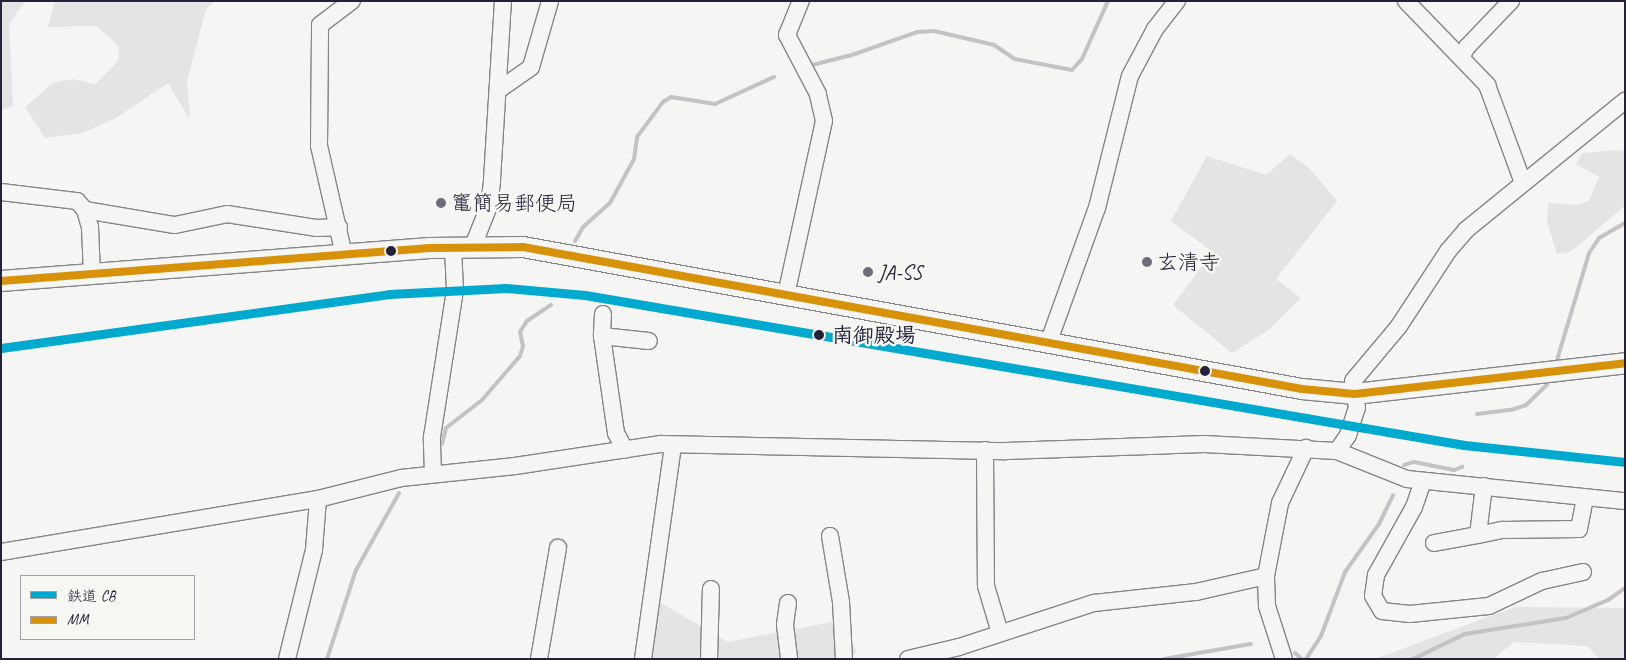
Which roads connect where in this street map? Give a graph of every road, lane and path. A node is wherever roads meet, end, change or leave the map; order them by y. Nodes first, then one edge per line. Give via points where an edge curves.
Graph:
1 (352, 1) edge
2 (503, 1) edge
3 (550, 1) edge
4 (801, 1) edge
5 (1177, 1) edge
6 (1511, 1) edge
7 (1408, 2) edge
8 (1462, 57) junction
9 (500, 89) junction
10 (1625, 101) edge
11 (1523, 183) junction
12 (1, 192) edge
13 (85, 210) junction
14 (339, 227) junction
15 (463, 246) junction
16 (344, 255) junction
17 (92, 274) junction
18 (1, 281) edge
19 (786, 295) junction
20 (604, 314) dead end
21 (602, 336) junction
22 (649, 341) dead end
23 (1049, 342) junction
24 (1625, 363) edge
25 (1355, 394) junction
26 (673, 445) junction
27 (1306, 448) junction
28 (625, 450) junction
29 (985, 450) junction
30 (1337, 451) junction
31 (433, 473) junction
32 (1423, 481) junction
33 (1484, 486) junction
34 (1585, 498) junction
35 (318, 499) junction
36 (1625, 501) edge
37 (1478, 535) junction
38 (830, 536) dead end
39 (1434, 543) dead end
40 (558, 548) dead end
41 (1, 552) edge
42 (1582, 572) dead end
43 (1266, 576) junction
44 (710, 590) dead end
45 (788, 603) dead end
46 (1000, 633) junction
47 (961, 653) edge
48 (287, 659) edge
49 (538, 659) edge
50 (643, 659) edge
51 (709, 659) edge
52 (788, 659) edge
53 (844, 659) edge
54 (908, 659) edge
55 (1284, 659) edge

1 - 14 street via 320,24 319,146
2 - 9 street
3 - 9 street via 531,67
4 - 19 street via 788,35 818,94 824,121
5 - 23 street via 1155,29 1130,76 1098,208
6 - 8 street via 1467,47
7 - 8 street
8 - 11 street via 1487,85
9 - 15 street via 488,206
10 - 11 street
11 - 25 street via 1466,230 1448,251 1399,326 1353,381
12 - 13 street via 61,197 77,201
13 - 14 street via 175,225 227,214 316,228
13 - 17 street via 90,228
14 - 16 street
15 - 16 main road
15 - 19 main road via 523,247
15 - 31 street via 432,437
16 - 17 main road
17 - 18 main road
19 - 23 main road
20 - 21 street
21 - 22 street
21 - 28 street via 616,433
23 - 25 main road via 1302,389
24 - 25 main road
25 - 30 street via 1356,408 1348,435
26 - 28 street
26 - 29 street
26 - 50 street
27 - 29 street via 1204,444
27 - 30 street
27 - 43 street via 1280,503
28 - 31 street
29 - 46 street via 986,586
30 - 32 street via 1407,479
31 - 35 street
32 - 33 street
32 - 42 street via 1414,508 1376,575 1372,596 1382,611 1410,614 1489,606 1542,581
33 - 34 street
33 - 37 street
34 - 36 street
34 - 37 street via 1579,529 1502,530
35 - 41 street
35 - 48 street via 314,550
37 - 39 street
38 - 53 street via 841,602
40 - 49 street
43 - 46 street via 1196,592 1094,603
43 - 55 street via 1266,606
44 - 51 street
45 - 52 street via 785,625
46 - 47 street
47 - 54 street

